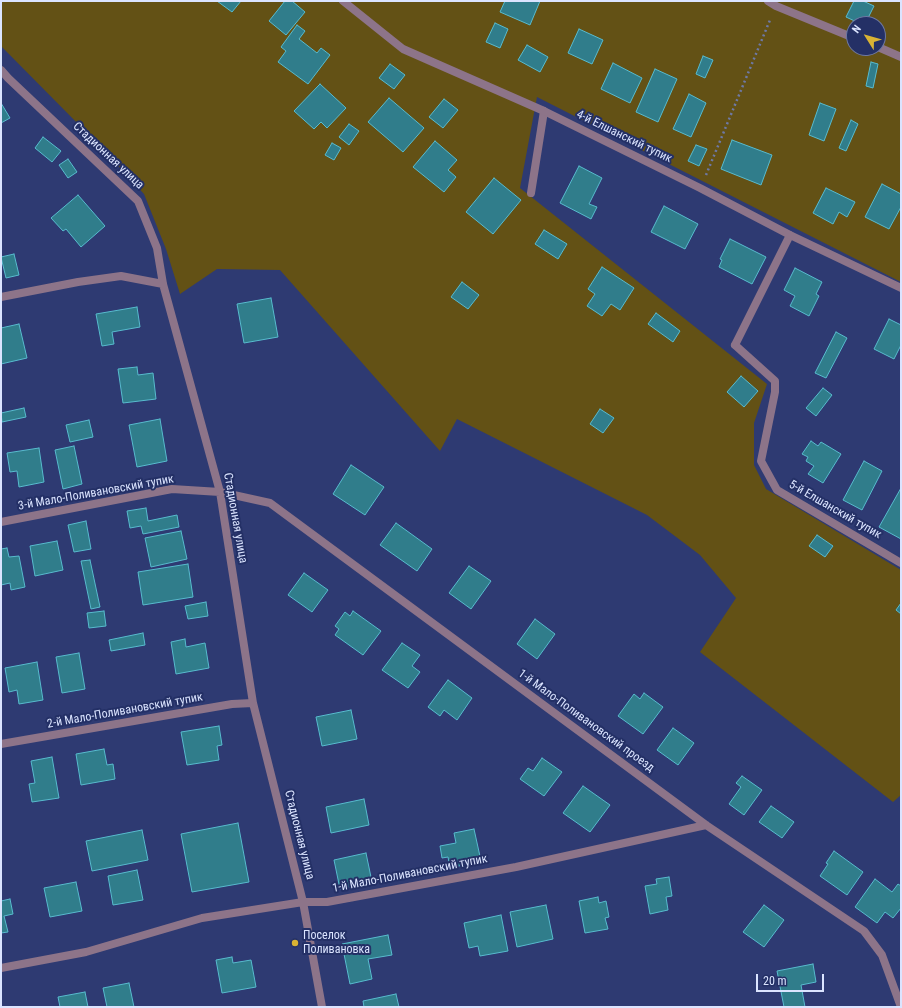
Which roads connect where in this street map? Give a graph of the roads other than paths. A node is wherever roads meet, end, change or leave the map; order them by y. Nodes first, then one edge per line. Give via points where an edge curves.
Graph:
1 (343, 1) edge
2 (772, 3) edge
3 (846, 35) edge
4 (886, 50) edge
5 (901, 57) edge
6 (1, 70) edge
7 (4, 79) edge
8 (544, 111) junction
9 (531, 193) dead end
10 (790, 235) junction
11 (163, 284) junction
12 (901, 288) edge
13 (1, 297) edge
14 (220, 492) junction
15 (1, 522) edge
16 (901, 563) edge
17 (253, 703) junction
18 (1, 744) edge
19 (706, 825) junction
20 (303, 902) junction
21 (1, 968) edge
22 (322, 1007) edge
23 (901, 1007) edge

1 - 8 street, 4-й Елшанский тупик via 402,49
2 - 3 street
4 - 5 street
6 - 7 street, Стадионная улица
7 - 11 street, Стадионная улица via 138,201 157,248
8 - 9 street
8 - 10 street, 4-й Елшанский тупик
10 - 12 street, 4-й Елшанский тупик
10 - 16 street, 5-й Елшанский тупик via 735,345 775,381 775,392 760,461 777,490
11 - 13 street via 121,276
11 - 14 street, Стадионная улица
14 - 15 street, 3-й Мало-Поливановский тупик via 172,489
14 - 17 street, Стадионная улица
14 - 19 street, 1-й Мало-Поливановский проезд via 270,504
17 - 18 street, 2-й Мало-Поливановский тупик via 232,704
17 - 20 street, Стадионная улица
19 - 20 street, 1-й Мало-Поливановский тупик via 508,868 327,902
19 - 23 street, 1-й Мало-Поливановский проезд via 864,931 882,955
20 - 21 street, 1-й Мало-Поливановский тупик via 202,918 86,952
20 - 22 street, Стадионная улица

